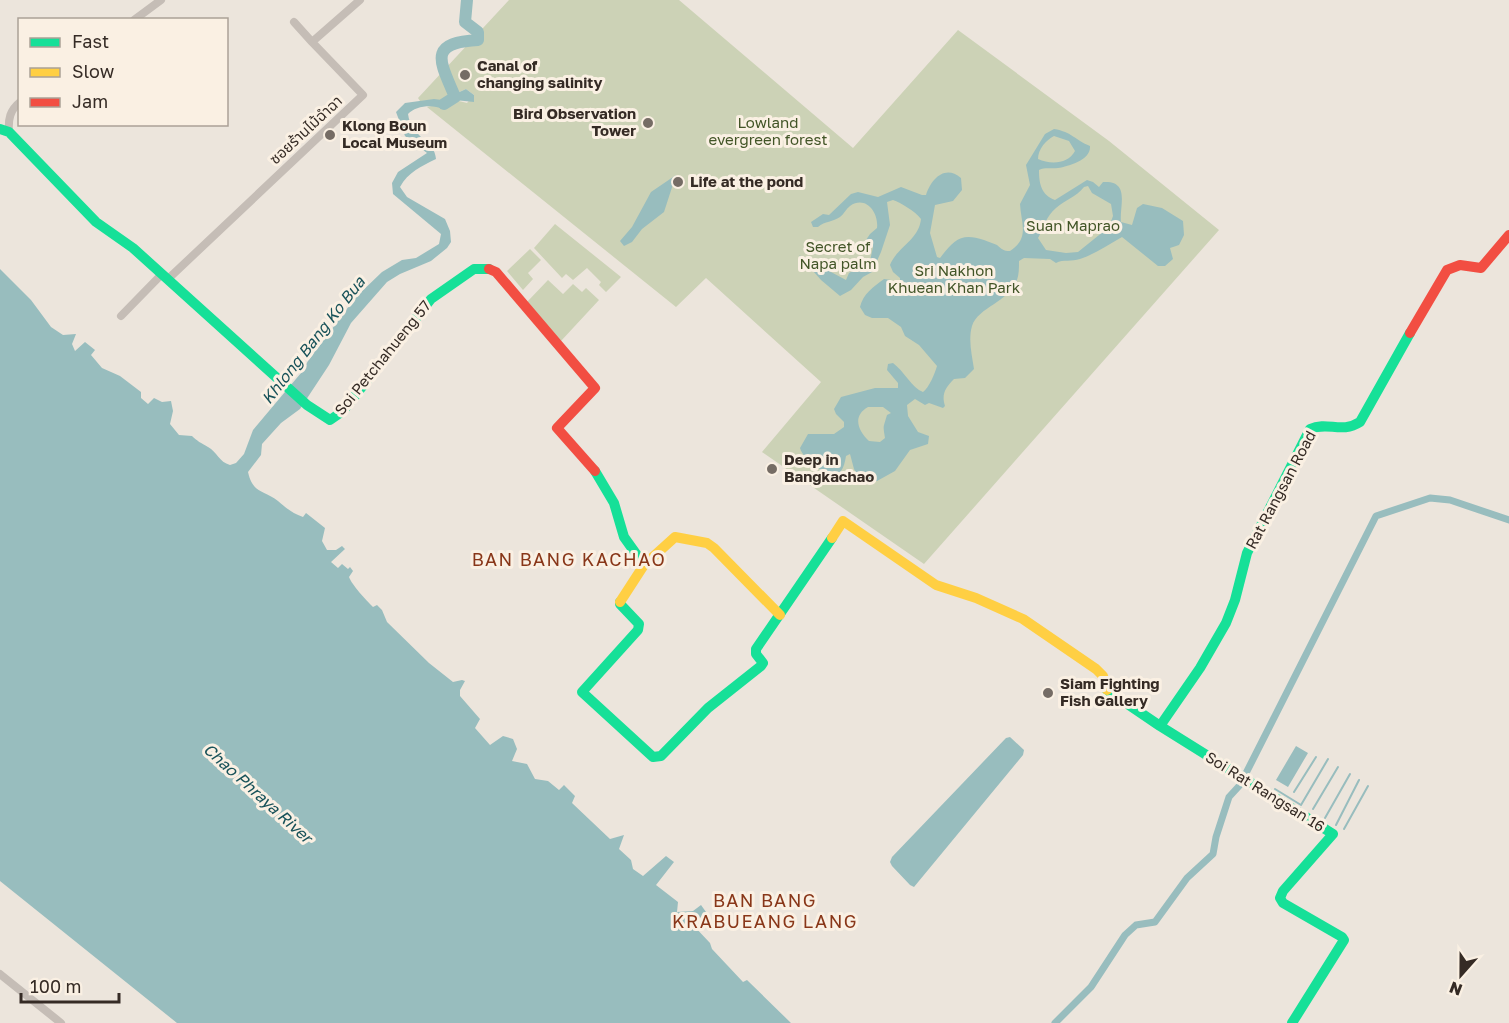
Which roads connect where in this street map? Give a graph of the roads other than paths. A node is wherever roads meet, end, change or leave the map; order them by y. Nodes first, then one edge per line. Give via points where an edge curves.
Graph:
1 (161, 0) edge
2 (360, 0) edge
3 (137, 18) edge
4 (294, 22) dead end
5 (312, 42) junction
6 (18, 104) edge
7 (5, 130) edge
8 (1509, 235) edge
9 (165, 276) junction
10 (121, 316) dead end
11 (644, 565) junction
12 (780, 615) junction
13 (1160, 726) junction
14 (0, 974) edge
15 (61, 1023) edge
16 (1292, 1023) edge

1 - 3 street
2 - 5 street
4 - 5 street
5 - 9 street, ซอยร้านไม้ฉำฉา via 363,95
6 - 7 street
7 - 9 street, Soi Petchahueng 57 via 96,222
8 - 13 street, Rat Rangsan Road via 1481,268 1456,264 1448,267 1354,428 1310,429 1246,553 1236,600 1217,640
9 - 10 street
9 - 11 street, Soi Petchahueng 57 via 307,405 330,420 336,418 431,299 474,269 491,268 595,388 556,428 597,474 614,503 624,537
11 - 12 street via 675,537 707,543
11 - 12 street via 620,604 639,624 638,630 582,692 653,757 661,756 708,708 761,666 756,648
12 - 13 street, Soi Rat Rangsan 16 via 843,521 936,585 1023,619 1096,669 1107,690
13 - 16 street, Soi Rat Rangsan 16 via 1333,834 1280,898 1344,940
14 - 15 street

